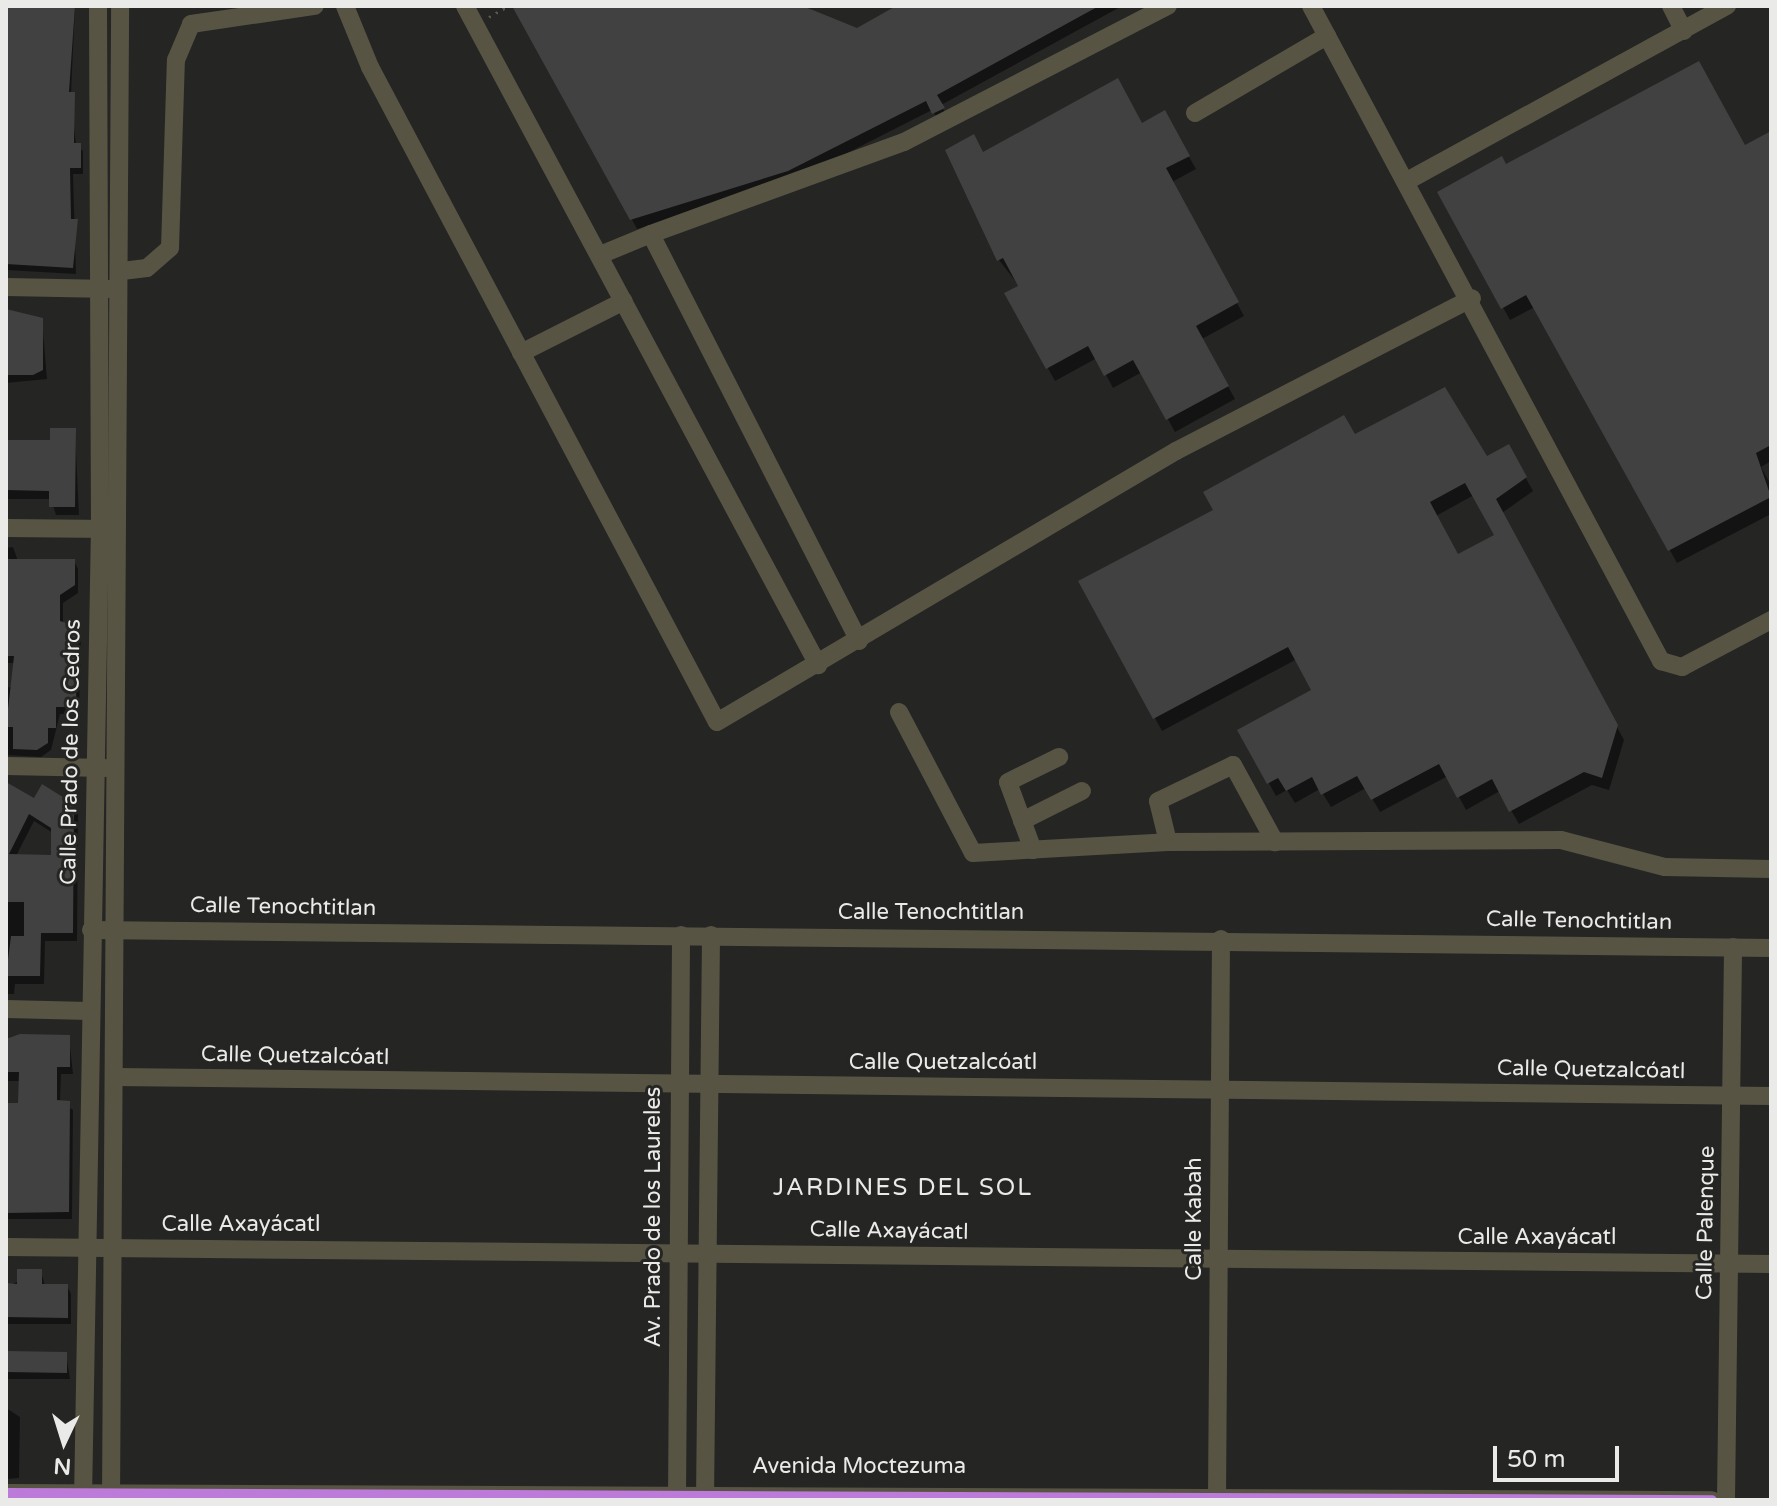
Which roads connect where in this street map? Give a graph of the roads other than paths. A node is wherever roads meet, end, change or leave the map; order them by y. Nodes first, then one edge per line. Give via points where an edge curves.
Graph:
1 (98, 6) edge
2 (120, 6) edge
3 (315, 6) edge
4 (345, 6) edge
5 (465, 6) edge
6 (1168, 6) edge
7 (1311, 6) edge
8 (1671, 6) edge
9 (1727, 6) edge
10 (1684, 31) junction
11 (1327, 36) junction
12 (1195, 113) dead end
13 (1407, 181) junction
14 (651, 234) junction
15 (601, 258) junction
16 (122, 280) junction
17 (6, 287) edge
18 (102, 289) junction
19 (1472, 298) junction
20 (624, 301) junction
21 (521, 353) junction
22 (6, 528) edge
23 (100, 529) junction
24 (121, 529) junction
25 (1771, 620) edge
26 (859, 641) junction
27 (818, 665) junction
28 (899, 712) dead end
29 (1059, 757) dead end
30 (6, 766) edge
31 (96, 767) junction
32 (120, 768) junction
33 (1082, 791) dead end
34 (1022, 821) junction
35 (1168, 842) junction
36 (1275, 842) junction
37 (1033, 850) junction
38 (1771, 869) edge
39 (91, 930) junction
40 (118, 930) junction
41 (681, 935) junction
42 (711, 935) junction
43 (1221, 939) junction
44 (1733, 947) junction
45 (1771, 948) edge
46 (6, 1009) edge
47 (90, 1011) junction
48 (115, 1077) junction
49 (679, 1085) junction
50 (710, 1085) junction
51 (1220, 1089) junction
52 (1732, 1095) junction
53 (1771, 1096) edge
54 (6, 1247) edge
55 (85, 1247) junction
56 (114, 1248) junction
57 (678, 1253) junction
58 (708, 1253) junction
59 (1219, 1260) junction
60 (1730, 1264) junction
61 (1771, 1264) edge
62 (6, 1493) edge
63 (677, 1495) edge
64 (705, 1495) edge
65 (84, 1497) edge
66 (111, 1497) edge
67 (1217, 1497) edge
68 (1712, 1500) edge
69 (1726, 1500) edge

1 - 18 street, Calle Prado de los Cedros
2 - 16 street
3 - 16 street via 191,24 176,60 170,248
4 - 21 street
5 - 15 street
6 - 14 street via 904,142
7 - 11 street
8 - 10 street
9 - 10 street
10 - 13 street
11 - 12 street
11 - 13 street
13 - 19 street
14 - 15 street
14 - 26 street
15 - 20 street
16 - 18 street
16 - 24 street
17 - 18 street
18 - 23 street, Calle Prado de los Cedros
19 - 25 street via 1661,661 1682,667
19 - 26 street via 1176,451
20 - 21 street
20 - 27 street
21 - 27 street via 713,720
22 - 23 street
23 - 24 street
23 - 31 street, Calle Prado de los Cedros
24 - 32 street
26 - 27 street
28 - 37 street via 968,849
29 - 34 street via 1009,779
30 - 31 street
31 - 32 street
31 - 39 street, Calle Prado de los Cedros
32 - 40 street
33 - 34 street
34 - 37 street
35 - 36 street
35 - 36 street via 1158,801 1233,765
35 - 37 street
36 - 38 street via 1561,840 1665,867
39 - 40 street, Calle Tenochtitlan
39 - 47 street, Calle Prado de los Cedros
40 - 41 street, Calle Tenochtitlan
40 - 48 street
41 - 42 street, Calle Tenochtitlan
41 - 49 street, Av. Prado de los Laureles
42 - 43 street, Calle Tenochtitlan
42 - 50 street
43 - 44 street, Calle Tenochtitlan
43 - 51 street, Calle Kabah
44 - 45 street, Calle Tenochtitlan
44 - 52 street, Calle Palenque
46 - 47 street
47 - 55 street, Calle Prado de los Cedros
48 - 49 street, Calle Quetzalcóatl
48 - 56 street
49 - 50 street, Calle Quetzalcóatl
49 - 57 street, Av. Prado de los Laureles
50 - 51 street, Calle Quetzalcóatl
50 - 58 street
51 - 52 street, Calle Quetzalcóatl
51 - 59 street, Calle Kabah
52 - 53 street, Calle Quetzalcóatl
52 - 60 street, Calle Palenque
54 - 55 street, Calle Axayácatl
55 - 56 street, Calle Axayácatl
55 - 65 street, Calle Prado de los Cedros
56 - 57 street, Calle Axayácatl
56 - 66 street
57 - 58 street, Calle Axayácatl
57 - 63 street, Av. Prado de los Laureles
58 - 59 street, Calle Axayácatl
58 - 64 street
59 - 60 street, Calle Axayácatl
59 - 67 street, Calle Kabah
60 - 61 street, Calle Axayácatl
60 - 69 street, Calle Palenque
62 - 65 street, Avenida Moctezuma
63 - 64 street, Avenida Moctezuma
63 - 66 street, Avenida Moctezuma
64 - 67 street, Avenida Moctezuma
65 - 66 street, Avenida Moctezuma
67 - 68 street, Avenida Moctezuma

